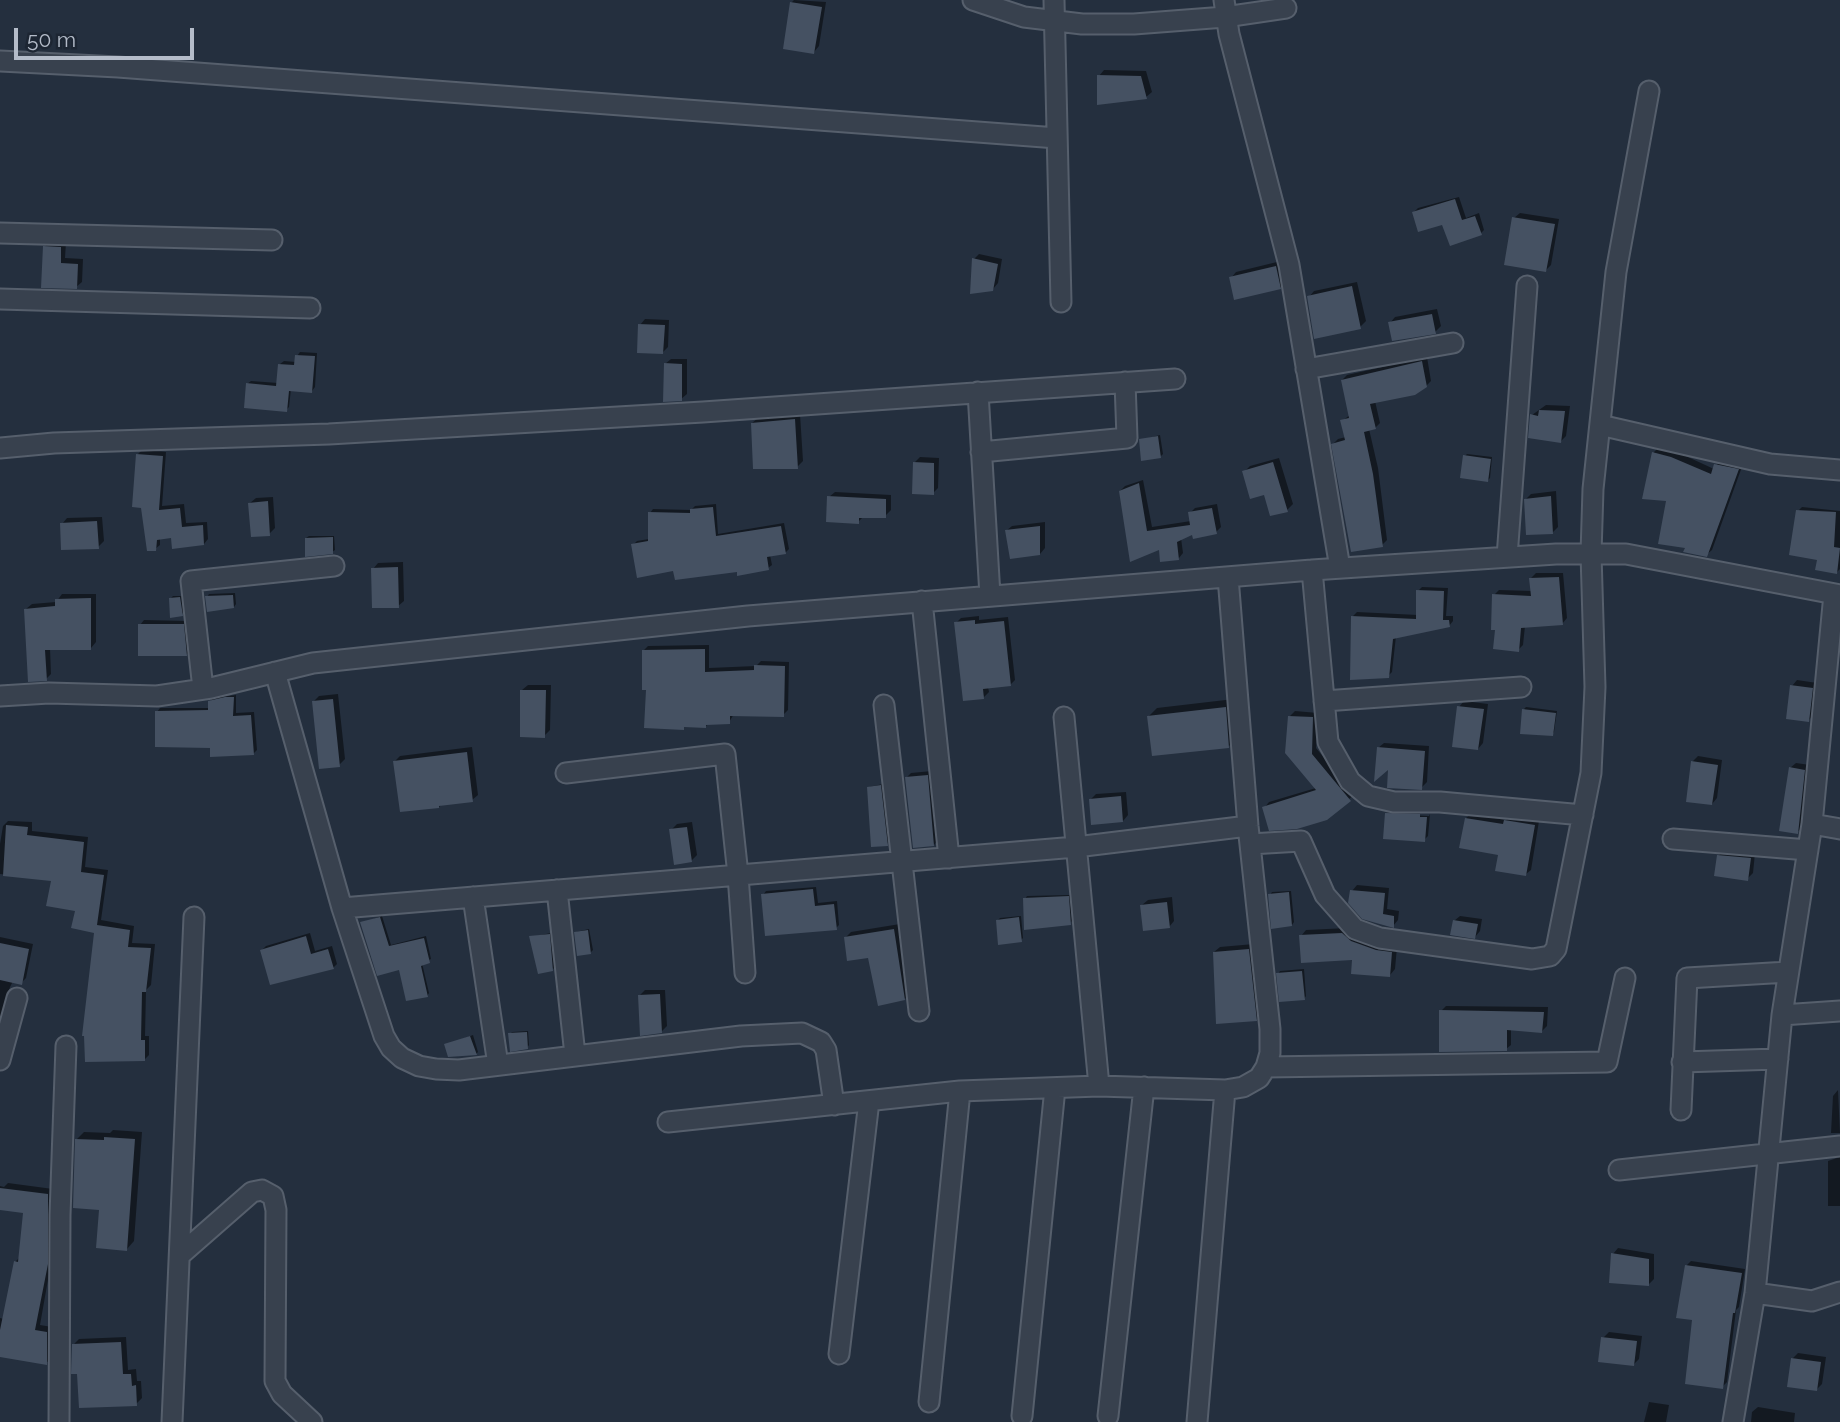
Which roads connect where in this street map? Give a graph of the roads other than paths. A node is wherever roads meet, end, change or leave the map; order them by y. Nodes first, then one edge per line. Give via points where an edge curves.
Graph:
1 (973, 0) edge
2 (1054, 0) edge
3 (1286, 8) dead end
4 (1225, 9) edge
5 (1054, 20) junction
6 (0, 61) edge
7 (1649, 91) dead end
8 (1057, 138) junction
9 (0, 233) edge
10 (272, 240) dead end
11 (1527, 286) dead end
12 (0, 299) edge
13 (1061, 302) dead end
14 (310, 308) dead end
15 (1452, 343) dead end
16 (1306, 369) junction
17 (1175, 379) dead end
18 (1125, 382) junction
19 (978, 392) junction
20 (1600, 425) junction
21 (0, 448) edge
22 (981, 452) junction
23 (1840, 470) edge
24 (1591, 554) junction
25 (1507, 557) junction
26 (334, 566) dead end
27 (1340, 568) junction
28 (1312, 570) junction
29 (1228, 577) junction
30 (1837, 595) edge
31 (990, 596) junction
32 (922, 601) junction
33 (275, 672) junction
34 (1521, 687) dead end
35 (203, 690) junction
36 (0, 696) edge
37 (1324, 701) junction
38 (884, 705) dead end
39 (1063, 717) dead end
40 (566, 773) dead end
41 (1583, 815) junction
42 (1812, 824) junction
43 (1840, 829) edge
44 (1249, 835) junction
45 (1673, 839) dead end
46 (1076, 847) junction
47 (1808, 850) junction
48 (949, 858) junction
49 (901, 862) junction
50 (738, 875) junction
51 (557, 890) junction
52 (473, 897) junction
53 (342, 908) junction
54 (194, 917) dead end
55 (1788, 972) junction
56 (745, 973) dead end
57 (1625, 978) dead end
58 (18, 998) dead end
59 (919, 1011) dead end
60 (1840, 1011) edge
61 (1782, 1015) junction
62 (66, 1046) dead end
63 (575, 1055) junction
64 (1778, 1059) junction
65 (0, 1060) edge
66 (1682, 1062) junction
67 (498, 1065) junction
68 (1266, 1067) junction
69 (1098, 1086) junction
70 (1144, 1087) junction
71 (1055, 1088) junction
72 (1225, 1090) junction
73 (960, 1091) junction
74 (869, 1101) junction
75 (834, 1105) junction
76 (1681, 1110) dead end
77 (668, 1122) dead end
78 (1840, 1146) edge
79 (1769, 1153) junction
80 (1619, 1170) dead end
81 (180, 1255) junction
82 (1840, 1292) edge
83 (1755, 1293) junction
84 (839, 1354) dead end
85 (929, 1402) dead end
86 (1021, 1416) dead end
87 (1108, 1416) dead end
88 (59, 1422) edge
89 (172, 1422) edge
90 (312, 1422) edge
91 (1198, 1422) edge
92 (1733, 1422) edge

1 - 5 street via 1024,17
2 - 5 street
3 - 4 street
4 - 5 street via 1134,24
4 - 16 street via 1289,265
5 - 8 street
6 - 8 street
7 - 20 street via 1616,272
8 - 13 street
9 - 10 street
11 - 25 street
12 - 14 street
15 - 16 street
16 - 27 street
17 - 18 street
18 - 19 street
18 - 22 street via 1127,438
19 - 21 street via 703,412
19 - 22 street
20 - 23 street via 1770,464
20 - 24 street
22 - 31 street
24 - 25 street
24 - 30 street via 1626,554
24 - 41 street via 1595,687 1591,773
25 - 27 street
26 - 35 street via 191,581
27 - 28 street
28 - 29 street
28 - 37 street
29 - 31 street
29 - 44 street
30 - 42 street
31 - 32 street
32 - 33 street via 313,663
32 - 48 street
33 - 35 street
33 - 53 street
34 - 37 street
35 - 36 street via 157,696
37 - 41 street via 1328,742 1350,781 1368,796 1394,802
38 - 49 street
39 - 46 street
40 - 50 street via 725,754
41 - 44 street via 1559,942 1550,956 1541,959 1380,938 1355,929 1325,895 1301,841
42 - 43 street
42 - 47 street
44 - 46 street
44 - 68 street via 1270,1029
45 - 47 street
46 - 48 street
46 - 69 street
47 - 55 street
48 - 49 street
49 - 50 street
49 - 59 street
50 - 51 street
50 - 56 street
51 - 52 street
51 - 63 street
52 - 53 street
52 - 67 street
53 - 67 street via 391,1048 419,1066 436,1069
54 - 81 street
55 - 61 street
55 - 66 street via 1687,978
57 - 68 street via 1607,1062
58 - 65 street
60 - 61 street
61 - 64 street
62 - 88 street
63 - 67 street
63 - 75 street via 802,1033 821,1042 826,1050
64 - 66 street
64 - 79 street
66 - 76 street
68 - 72 street via 1259,1078 1243,1087
69 - 70 street
69 - 71 street
70 - 72 street
70 - 87 street
71 - 73 street
71 - 86 street
72 - 91 street
73 - 74 street
73 - 85 street
74 - 75 street
74 - 84 street
75 - 77 street
78 - 79 street
79 - 80 street
79 - 83 street
81 - 89 street
81 - 90 street via 252,1192 262,1190 273,1196 275,1381 282,1394
82 - 83 street via 1812,1301
83 - 92 street

